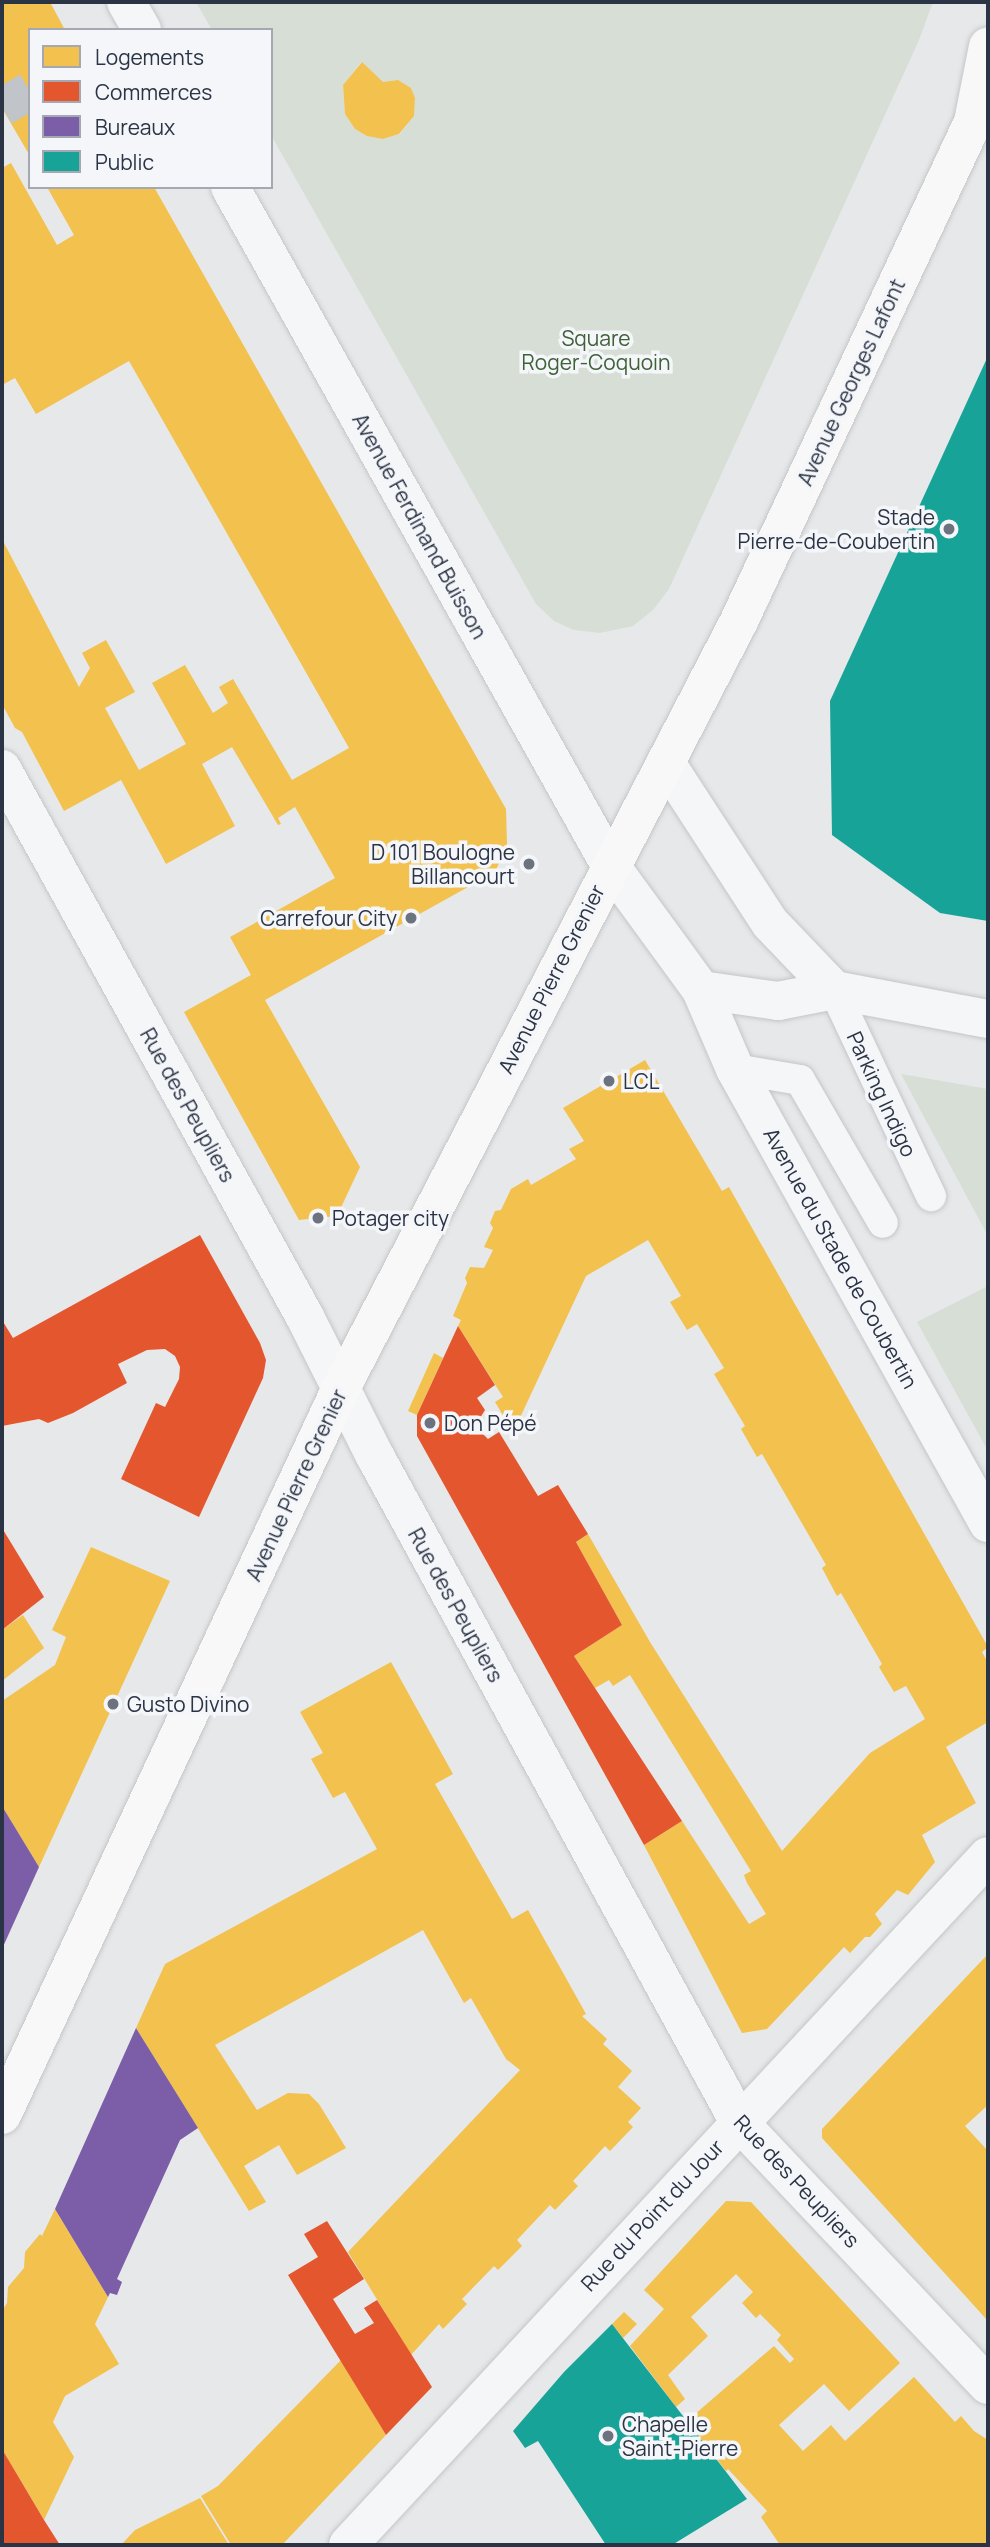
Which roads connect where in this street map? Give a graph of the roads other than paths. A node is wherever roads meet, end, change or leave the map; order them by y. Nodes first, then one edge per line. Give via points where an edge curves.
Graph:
1 (126, 2) edge
2 (141, 28) edge
3 (988, 46) edge
4 (981, 112) edge
5 (231, 189) edge
6 (666, 763) junction
7 (2, 769) edge
8 (610, 865) junction
9 (701, 990) junction
10 (834, 990) junction
11 (988, 1019) edge
12 (735, 1069) junction
13 (931, 1196) dead end
14 (883, 1223) dead end
15 (341, 1388) junction
16 (988, 1523) edge
17 (988, 1856) edge
18 (2, 2115) edge
19 (739, 2122) junction
20 (988, 2385) edge
21 (348, 2545) edge

1 - 2 street
3 - 4 main road, Avenue Georges Lafont
4 - 6 main road, Avenue Georges Lafont via 745,609
5 - 8 street, Avenue Ferdinand Buisson
6 - 8 main road, Avenue Georges Lafont
6 - 10 street via 770,923
7 - 15 street, Rue des Peupliers
8 - 9 street, Avenue Ferdinand Buisson
8 - 15 main road, Avenue Pierre Grenier
9 - 10 street via 778,1001
9 - 12 street, Avenue du Stade de Coubertin
10 - 11 street
10 - 13 lane, Parking Indigo
12 - 14 lane via 800,1080
12 - 16 street, Avenue du Stade de Coubertin
15 - 18 main road, Avenue Pierre Grenier
15 - 19 street, Rue des Peupliers
17 - 19 street, Rue du Point du Jour
19 - 20 street, Rue des Peupliers
19 - 21 street, Rue du Point du Jour

